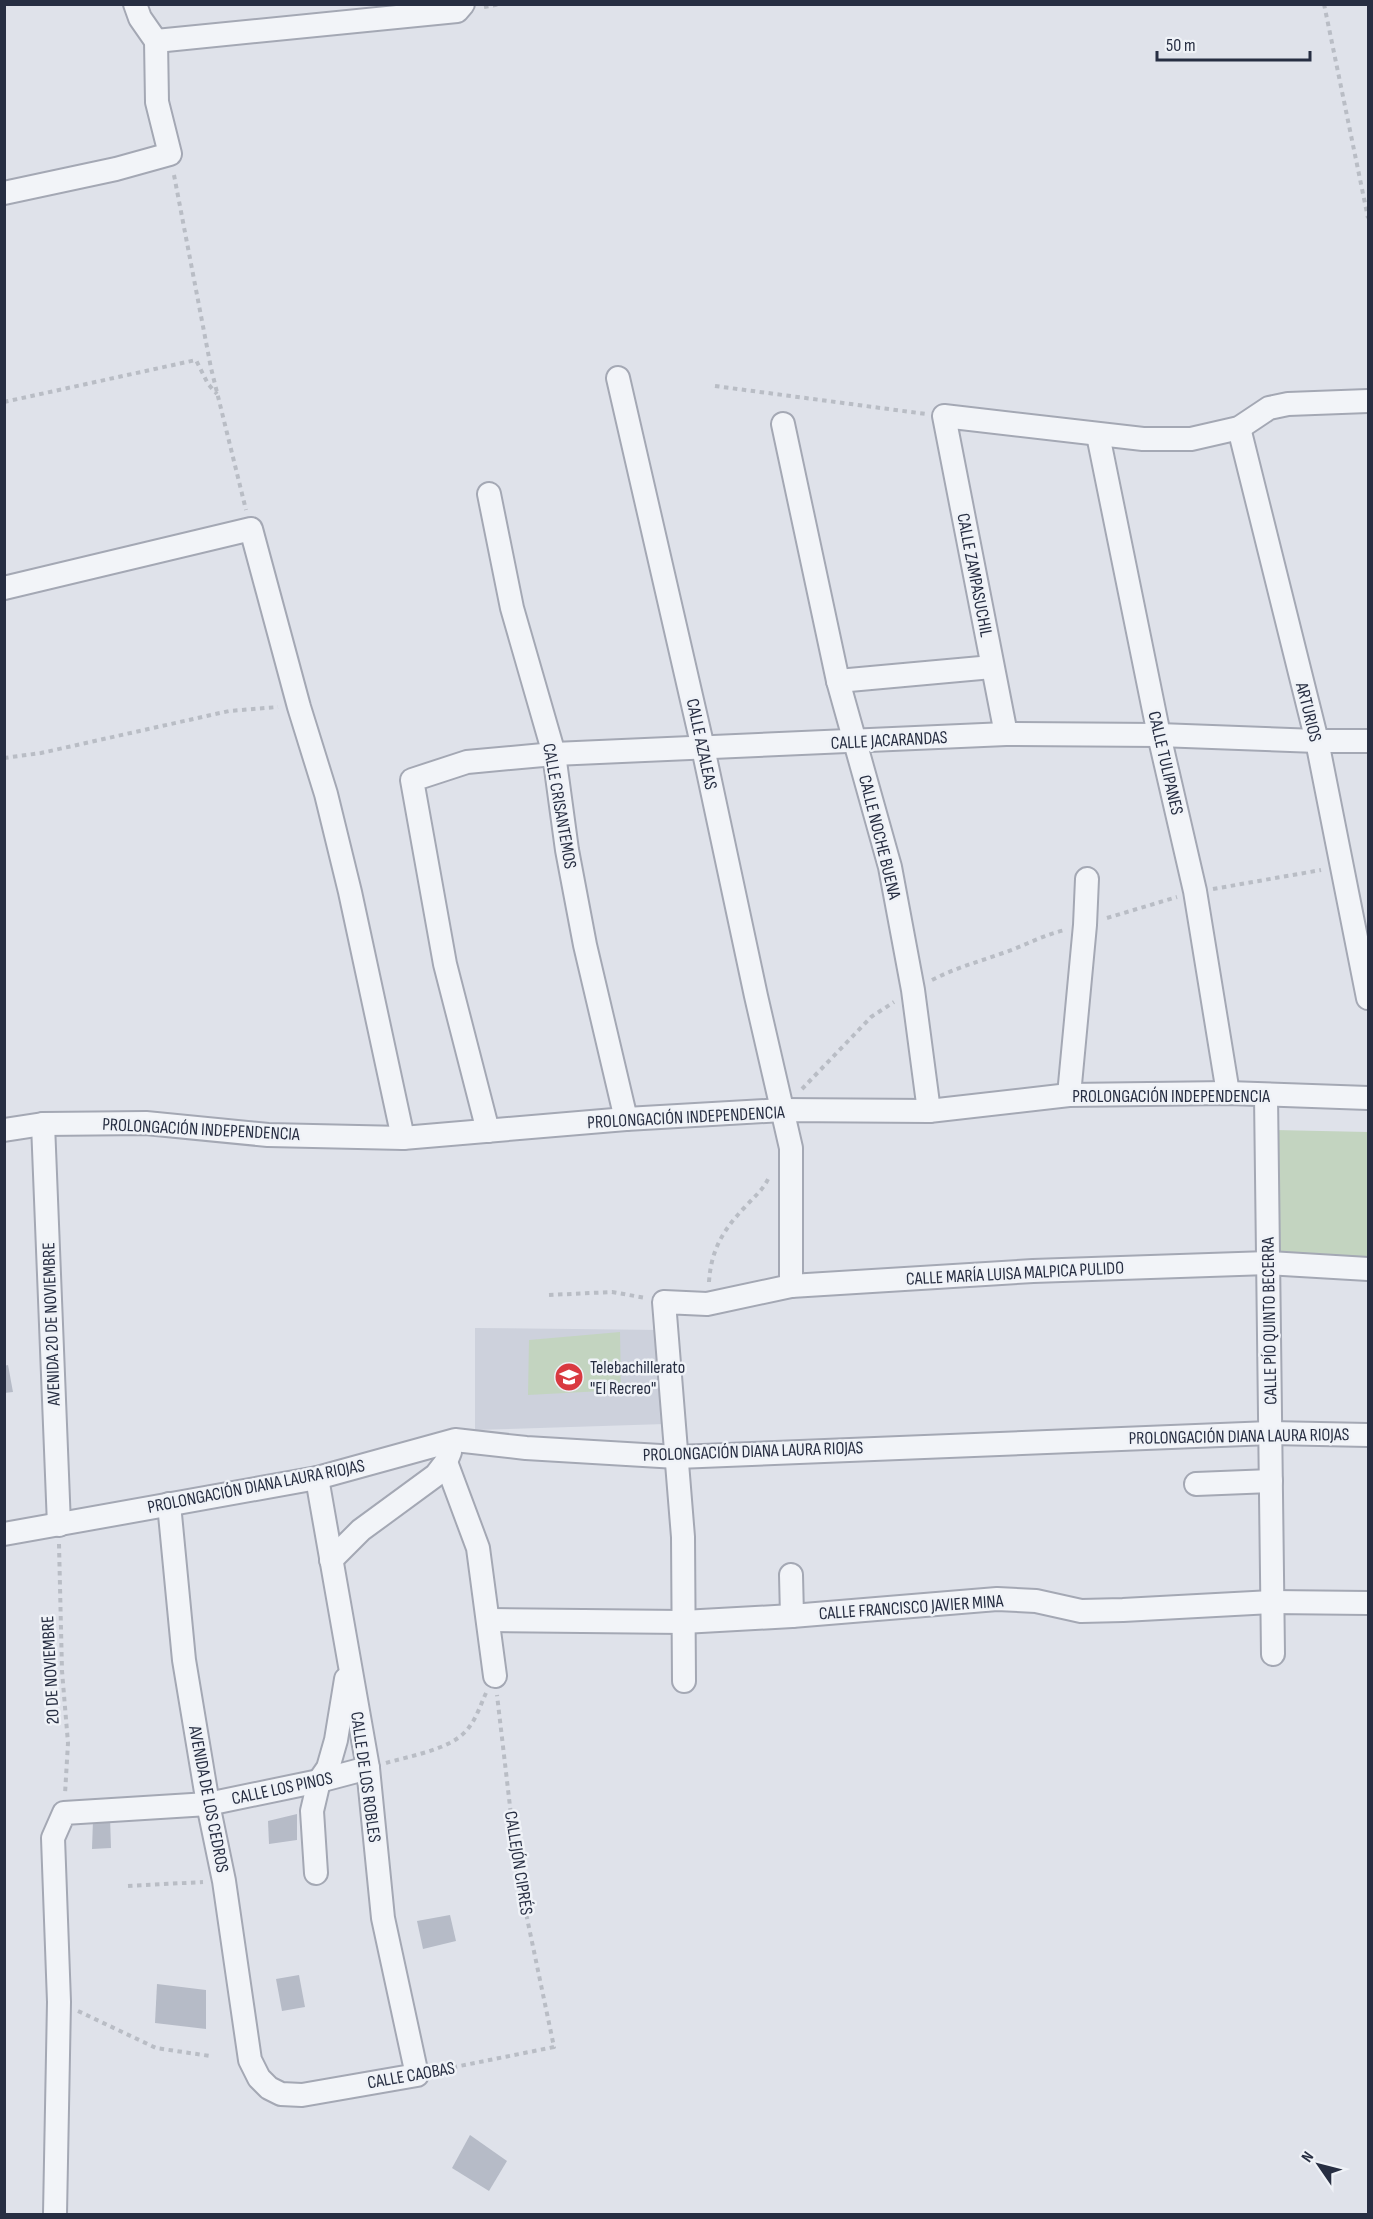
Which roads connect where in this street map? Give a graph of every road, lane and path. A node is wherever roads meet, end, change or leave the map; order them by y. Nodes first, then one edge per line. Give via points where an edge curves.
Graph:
1 (135, 4) edge
2 (463, 4) edge
3 (1324, 4) edge
4 (156, 41) junction
5 (170, 154) junction
6 (4, 194) edge
7 (1368, 218) edge
8 (618, 378) dead end
9 (715, 386) dead end
10 (217, 394) junction
11 (1368, 401) edge
12 (4, 402) edge
13 (944, 416) junction
14 (783, 424) dead end
15 (1239, 428) junction
16 (1098, 435) junction
17 (489, 494) dead end
18 (251, 529) junction
19 (4, 588) edge
20 (992, 667) junction
21 (838, 681) junction
22 (299, 707) junction
23 (1006, 734) junction
24 (1159, 735) junction
25 (856, 741) junction
26 (1317, 741) junction
27 (1368, 741) edge
28 (703, 748) junction
29 (554, 754) junction
30 (4, 758) edge
31 (1341, 866) junction
32 (1087, 879) dead end
33 (1196, 891) junction
34 (1085, 925) junction
35 (913, 990) junction
36 (1368, 998) edge
37 (1228, 1093) junction
38 (1069, 1095) junction
39 (1266, 1096) junction
40 (1368, 1098) edge
41 (782, 1110) junction
42 (929, 1112) junction
43 (626, 1119) junction
44 (43, 1124) junction
45 (4, 1130) edge
46 (488, 1131) junction
47 (403, 1138) junction
48 (771, 1173) dead end
49 (1268, 1263) junction
50 (1368, 1269) edge
51 (791, 1286) junction
52 (549, 1294) dead end
53 (664, 1302) junction
54 (707, 1304) junction
55 (1270, 1433) junction
56 (1368, 1435) edge
57 (455, 1440) junction
58 (677, 1457) junction
59 (446, 1462) junction
60 (317, 1478) junction
61 (1271, 1481) junction
62 (1196, 1484) dead end
63 (169, 1504) junction
64 (59, 1525) junction
65 (4, 1534) edge
66 (331, 1560) junction
67 (791, 1575) dead end
68 (1272, 1602) junction
69 (1368, 1603) edge
70 (792, 1616) junction
71 (489, 1620) junction
72 (683, 1622) junction
73 (1273, 1654) dead end
74 (349, 1663) junction
75 (495, 1676) junction
76 (684, 1681) dead end
77 (368, 1768) junction
78 (319, 1781) junction
79 (208, 1804) junction
80 (64, 1813) junction
81 (316, 1873) dead end
82 (224, 1881) junction
83 (128, 1886) dead end
84 (59, 2002) junction
85 (554, 2048) joint
86 (210, 2056) dead end
87 (417, 2075) junction
88 (268, 2088) joint
89 (55, 2214) edge

1 - 4 street
2 - 4 street via 457,10
3 - 7 path
4 - 5 street via 157,102
5 - 6 street
5 - 10 path
8 - 28 street, CALLE AZALEAS
9 - 13 path
10 - 12 path via 196,360
10 - 18 path
11 - 15 street via 1288,404 1269,408
13 - 16 street
13 - 20 street, CALLE ZAMPASUCHIL
14 - 21 street, CALLE NOCHE BUENA
15 - 16 street via 1191,439 1143,440
15 - 26 street, ARTURIOS
16 - 24 street, CALLE TULIPANES
17 - 29 street, CALLE CRISANTEMOS via 512,608
18 - 19 street
18 - 22 street
20 - 21 street
20 - 23 street, CALLE ZAMPASUCHIL
21 - 25 street, CALLE NOCHE BUENA
22 - 30 path via 229,711
22 - 47 street via 350,892
23 - 24 street, CALLE JACARANDAS
23 - 25 street, CALLE JACARANDAS
24 - 26 street, CALLE JACARANDAS
24 - 33 street, CALLE TULIPANES
25 - 28 street, CALLE JACARANDAS
25 - 35 street, CALLE NOCHE BUENA via 890,867
26 - 27 street, CALLE JACARANDAS
26 - 31 street, ARTURIOS
28 - 29 street, CALLE JACARANDAS
28 - 41 street, CALLE AZALEAS
29 - 43 street, CALLE CRISANTEMOS via 585,945
29 - 46 street, CALLE JACARANDAS via 467,762 412,780 446,964
31 - 33 path
31 - 36 street, ARTURIOS
32 - 34 street
33 - 34 path
33 - 37 street, CALLE TULIPANES
34 - 35 path via 966,964
34 - 38 street
35 - 41 path via 871,1017
35 - 42 street, CALLE NOCHE BUENA
37 - 38 street, PROLONGACIÓN INDEPENDENCIA
37 - 39 street, PROLONGACIÓN INDEPENDENCIA
38 - 42 street, PROLONGACIÓN INDEPENDENCIA
39 - 40 street, PROLONGACIÓN INDEPENDENCIA
39 - 49 street, CALLE PÍO QUINTO BECERRA
41 - 42 street, PROLONGACIÓN INDEPENDENCIA
41 - 43 street, PROLONGACIÓN INDEPENDENCIA
41 - 51 street, CALLE AZALEAS via 790,1148
43 - 46 street, PROLONGACIÓN INDEPENDENCIA
44 - 45 street, PROLONGACIÓN INDEPENDENCIA
44 - 47 street, PROLONGACIÓN INDEPENDENCIA via 146,1123 268,1135
44 - 64 street, AVENIDA 20 DE NOVIEMBRE
46 - 47 street, PROLONGACIÓN INDEPENDENCIA
48 - 54 path via 715,1248
49 - 50 street, CALLE MARÍA LUISA MALPICA PULIDO
49 - 51 street, CALLE MARÍA LUISA MALPICA PULIDO
49 - 55 street, CALLE PÍO QUINTO BECERRA
51 - 54 street, CALLE MARÍA LUISA MALPICA PULIDO
52 - 53 path via 612,1292
53 - 54 street, CALLE MARÍA LUISA MALPICA PULIDO
53 - 58 street
55 - 56 street, PROLONGACIÓN DIANA LAURA RIOJAS
55 - 58 street, PROLONGACIÓN DIANA LAURA RIOJAS
55 - 61 street, CALLE PÍO QUINTO BECERRA
57 - 58 street, PROLONGACIÓN DIANA LAURA RIOJAS
57 - 59 street
57 - 60 street, PROLONGACIÓN DIANA LAURA RIOJAS
58 - 72 street via 683,1537
59 - 66 street via 436,1474 361,1530
59 - 71 street via 478,1548
60 - 63 street, PROLONGACIÓN DIANA LAURA RIOJAS
60 - 66 street, CALLE DE LOS ROBLES
61 - 62 street
61 - 68 street, CALLE PÍO QUINTO BECERRA
63 - 64 street, PROLONGACIÓN DIANA LAURA RIOJAS
63 - 79 street, AVENIDA DE LOS CEDROS via 184,1660
64 - 65 street, PROLONGACIÓN DIANA LAURA RIOJAS
64 - 80 path, 20 DE NOVIEMBRE via 62,1671 68,1743
66 - 74 street, CALLE DE LOS ROBLES
67 - 70 street
68 - 69 street, CALLE FRANCISCO JAVIER MINA
68 - 70 street, CALLE FRANCISCO JAVIER MINA via 1081,1611 1036,1601 997,1599
68 - 73 street, CALLE PÍO QUINTO BECERRA
70 - 72 street, CALLE FRANCISCO JAVIER MINA
71 - 72 street, CALLE FRANCISCO JAVIER MINA
71 - 75 street
72 - 76 street
74 - 77 street, CALLE DE LOS ROBLES
74 - 78 street via 336,1740 328,1768
75 - 77 path via 464,1733 448,1743
75 - 85 path, CALLEJÓN CIPRÉS via 518,1875
77 - 78 street, CALLE LOS PINOS
77 - 87 street, CALLE DE LOS ROBLES via 383,1918
78 - 79 street, CALLE LOS PINOS
78 - 81 street via 312,1811
79 - 80 street, CALLE LOS PINOS
79 - 82 street, AVENIDA DE LOS CEDROS
80 - 84 street via 54,1838
82 - 83 path
82 - 88 street, AVENIDA DE LOS CEDROS via 250,2060
84 - 86 path via 156,2048
84 - 89 street
85 - 87 path, CALLE CAOBAS
87 - 88 street, CALLE CAOBAS via 302,2095 281,2094

